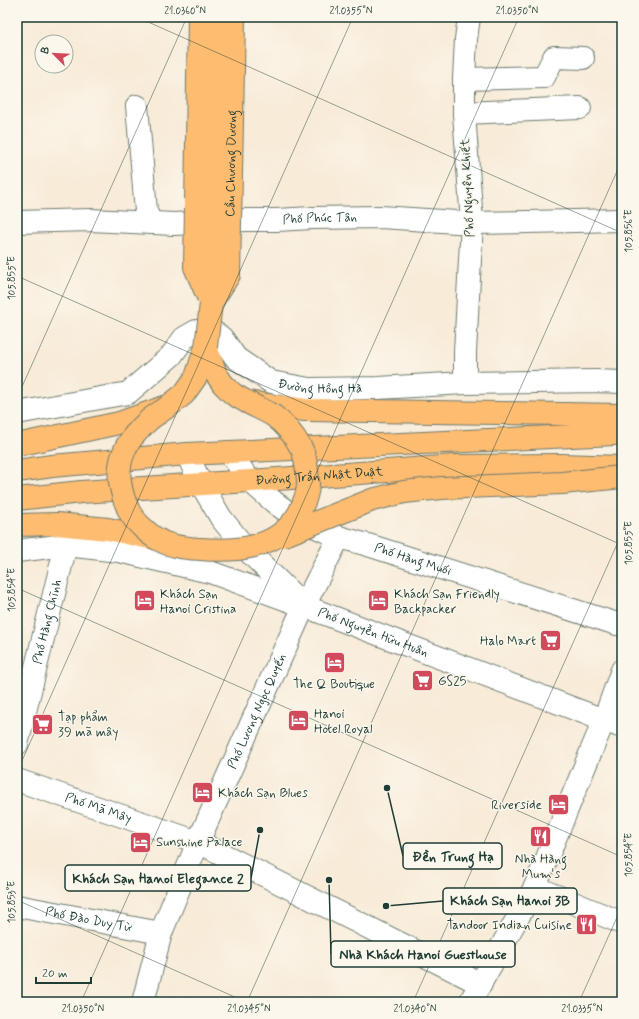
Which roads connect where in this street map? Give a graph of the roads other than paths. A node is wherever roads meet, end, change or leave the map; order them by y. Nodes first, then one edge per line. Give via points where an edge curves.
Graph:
1 (199, 17) edge
2 (216, 17) edge
3 (234, 17) edge
4 (469, 17) edge
5 (583, 58) dead end
6 (464, 79) junction
7 (137, 106) dead end
8 (580, 108) dead end
9 (464, 113) junction
10 (622, 220) edge
11 (17, 222) edge
12 (151, 223) junction
13 (472, 223) junction
14 (211, 303) junction
15 (206, 347) junction
16 (622, 382) edge
17 (465, 383) junction
18 (247, 402) junction
19 (170, 406) junction
20 (17, 414) edge
21 (619, 424) edge
22 (17, 445) edge
23 (229, 452) junction
24 (187, 454) junction
25 (622, 467) edge
26 (17, 471) edge
27 (622, 477) edge
28 (250, 482) junction
29 (201, 484) junction
30 (17, 499) edge
31 (17, 525) edge
32 (339, 537) junction
33 (159, 540) junction
34 (268, 542) junction
35 (66, 545) junction
36 (17, 551) edge
37 (304, 606) junction
38 (622, 624) edge
39 (622, 670) edge
40 (613, 724) edge
41 (17, 744) edge
42 (17, 780) edge
43 (198, 842) junction
44 (535, 887) junction
45 (17, 906) edge
46 (622, 923) edge
47 (161, 933) junction
48 (476, 993) edge
49 (142, 1002) edge

1 - 14 main road, bridge via 195,267
2 - 14 main road, Cầu Chương Dương, bridge
3 - 14 main road, Cầu Chương Dương, bridge via 229,275
4 - 6 street, Phố Nguyên Khiết
5 - 6 street via 554,57 544,77
6 - 9 street, Phố Nguyên Khiết
7 - 12 street via 146,211
8 - 9 street
9 - 13 street, Phố Nguyên Khiết
10 - 13 street, Phố Phúc Tân
11 - 12 street, Phố Phúc Tân via 90,220
12 - 13 street, Phố Phúc Tân via 382,217
13 - 17 street, Phố Nguyên Khiết
14 - 15 main road, Cầu Chương Dương, bridge
15 - 18 main road via 216,374 223,384
15 - 19 main road via 196,377 184,394
16 - 17 street, Đường Hồng Hà
17 - 20 street, Đường Hồng Hà via 309,389 271,382 236,358 222,338 214,332 196,331 184,338 171,356 128,393
18 - 21 main road via 305,410
18 - 34 main road, bridge via 274,416 287,428 301,447 307,467 308,487 303,506 295,520
19 - 22 main road, bridge via 119,423
19 - 33 main road, bridge via 148,421 132,439 124,451 119,469 120,488 129,511 142,527
21 - 23 main road, Đường Trần Nhật Duật
23 - 24 main road, Đường Trần Nhật Duật
23 - 28 street, Phố Hàng Muối
24 - 26 main road, Đường Trần Nhật Duật
24 - 29 street, Phố Nguyễn Hữu Huân
25 - 28 main road, Đường Trần Nhật Duật via 454,466
27 - 34 main road, bridge via 404,492 372,500
28 - 29 main road, Đường Trần Nhật Duật
28 - 32 street, Phố Hàng Muối via 297,519
29 - 30 main road, Đường Trần Nhật Duật
29 - 37 street, Phố Nguyễn Hữu Huân via 221,518 246,549
31 - 33 main road via 57,524 108,529
32 - 37 street, Phố Lương Ngọc Quyến
32 - 38 street, Phố Hàng Muối
33 - 34 main road, bridge via 174,545 210,550 233,550
35 - 36 street
35 - 37 street via 119,551 210,572
35 - 41 street, Phố Hàng Chĩnh
37 - 40 street, Phố Nguyễn Hữu Huân
37 - 43 street, Phố Lương Ngọc Quyến
39 - 40 street
40 - 44 street
42 - 43 street, Phố Mã Mây
43 - 47 street, Phố Lương Ngọc Quyến
43 - 48 street, Phố Mã Mây
44 - 46 street
44 - 48 street
45 - 47 street, Phố Đào Duy Từ
47 - 49 street, Phố Lương Ngọc Quyến

